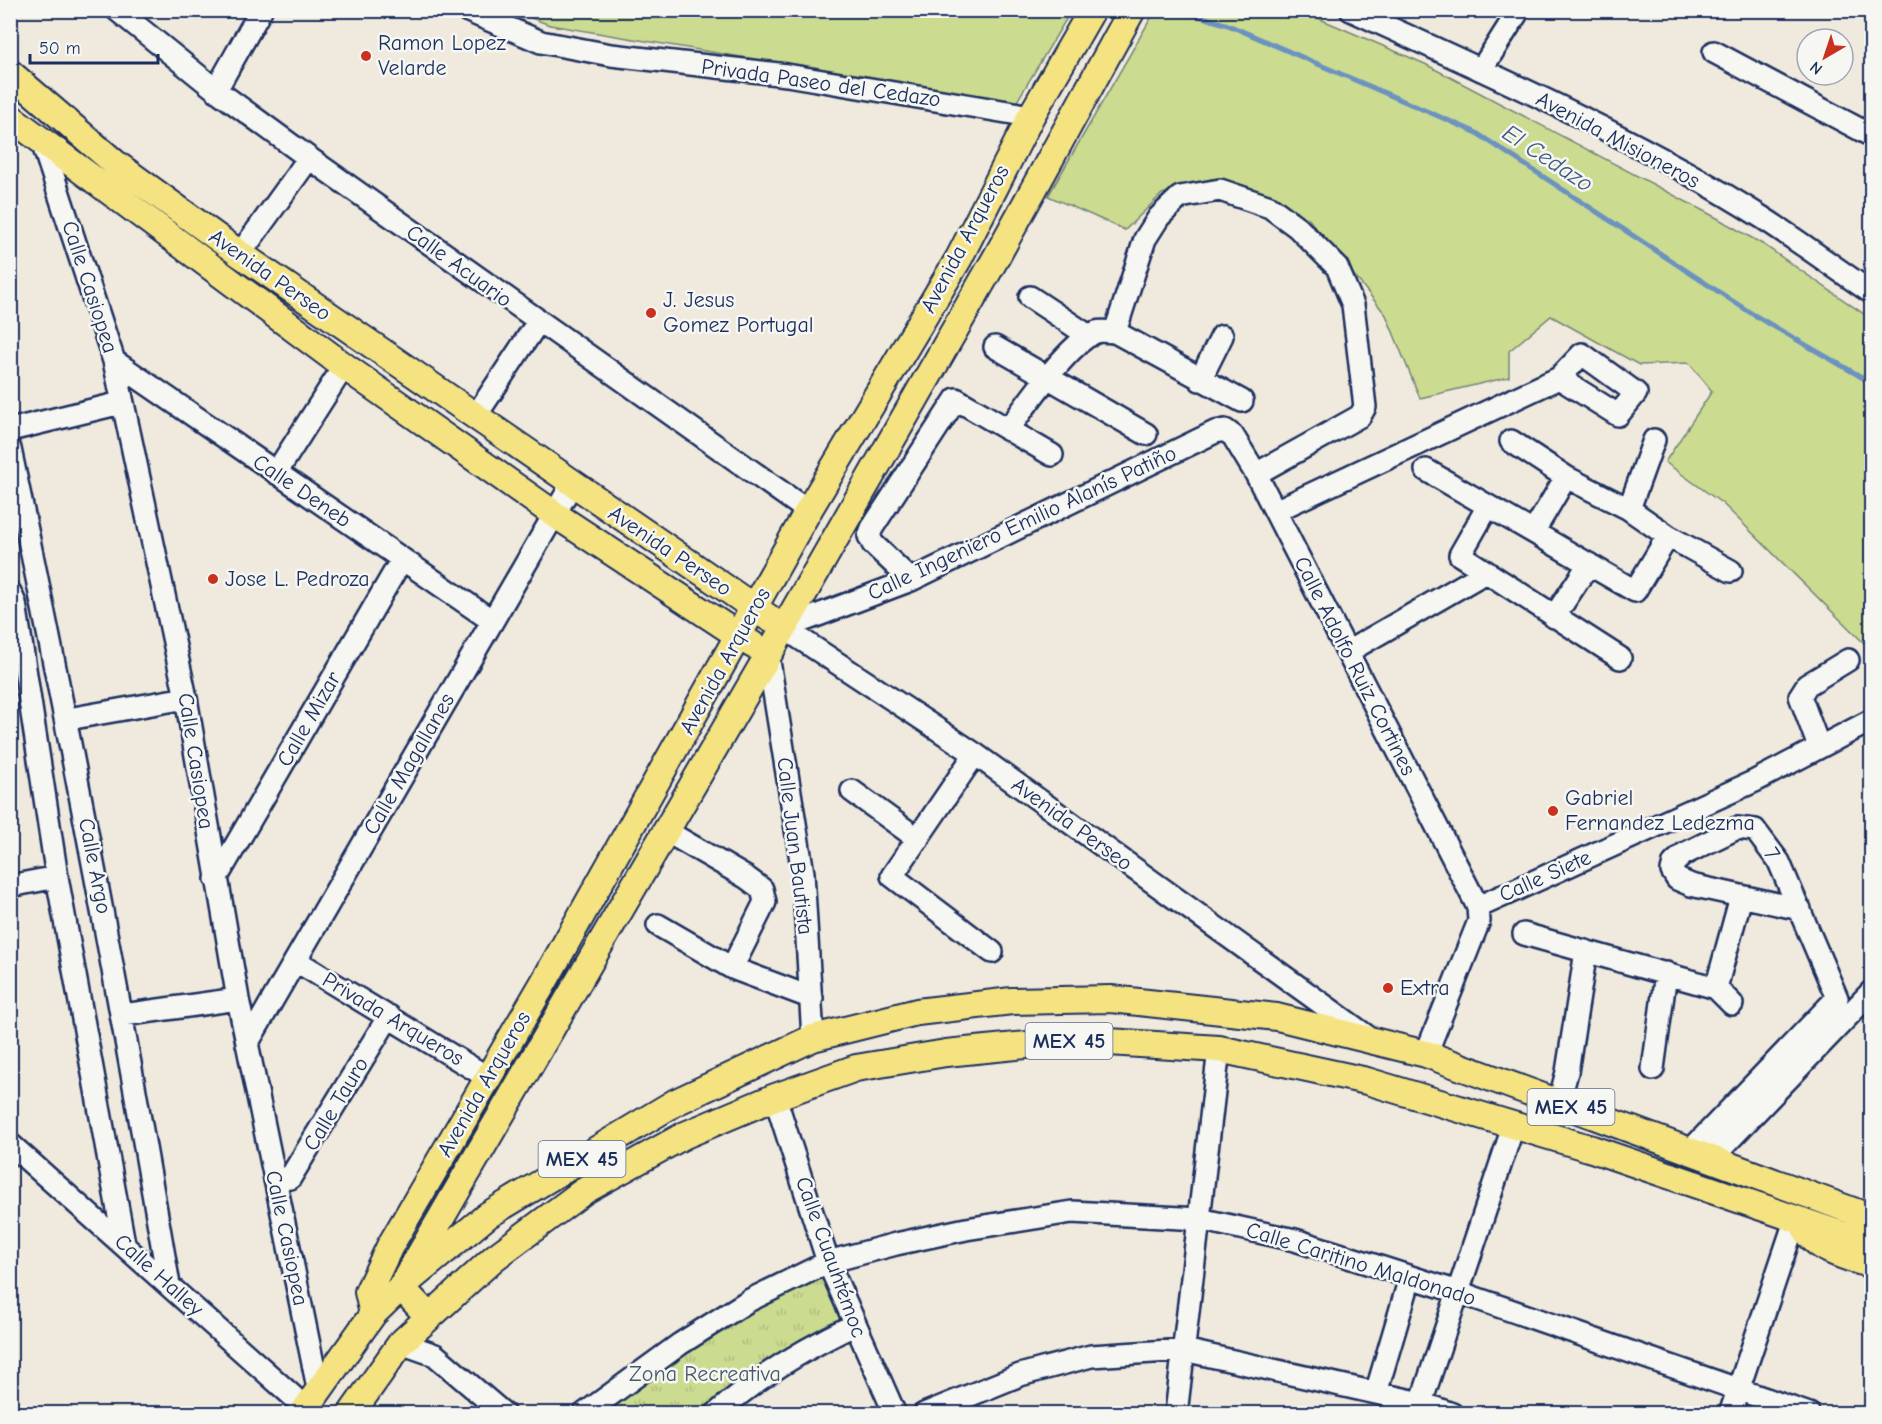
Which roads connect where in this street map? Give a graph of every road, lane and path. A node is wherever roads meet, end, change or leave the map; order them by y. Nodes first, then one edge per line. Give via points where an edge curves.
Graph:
1 (261, 10) edge
2 (466, 10) edge
3 (1092, 10) edge
4 (1132, 10) edge
5 (1351, 10) edge
6 (1519, 10) edge
7 (130, 14) edge
8 (1714, 52) dead end
9 (1481, 70) junction
10 (10, 73) edge
11 (216, 90) junction
12 (1031, 116) junction
13 (14, 123) edge
14 (1872, 136) edge
15 (42, 142) junction
16 (309, 158) junction
17 (240, 254) junction
18 (1872, 293) edge
19 (1030, 297) dead end
20 (538, 322) junction
21 (1115, 332) junction
22 (1089, 336) junction
23 (1222, 336) dead end
24 (995, 347) dead end
25 (114, 361) junction
26 (344, 366) junction
27 (1046, 378) junction
28 (1559, 378) dead end
29 (1200, 380) junction
30 (1242, 401) dead end
31 (121, 404) junction
32 (475, 417) junction
33 (10, 430) edge
34 (1008, 430) junction
35 (1225, 430) joint
36 (1146, 434) dead end
37 (1654, 440) dead end
38 (1511, 441) dead end
39 (10, 449) edge
40 (1052, 454) dead end
41 (1426, 470) dead end
42 (276, 473) junction
43 (1256, 474) junction
44 (1566, 477) junction
45 (572, 484) junction
46 (1488, 506) junction
47 (1629, 509) junction
48 (808, 511) junction
49 (1275, 512) junction
50 (554, 514) junction
51 (1534, 531) junction
52 (1668, 536) junction
53 (402, 559) junction
54 (1589, 564) junction
55 (1731, 571) dead end
56 (1486, 572) junction
57 (911, 580) junction
58 (12, 599) edge
59 (755, 608) junction
60 (1554, 617) junction
61 (491, 620) junction
62 (784, 628) junction
63 (739, 636) junction
64 (1349, 651) junction
65 (768, 655) junction
66 (1620, 658) dead end
67 (1848, 660) dead end
68 (186, 698) junction
69 (68, 719) junction
70 (1872, 720) edge
71 (1819, 747) junction
72 (975, 754) junction
73 (852, 791) dead end
74 (666, 831) junction
75 (918, 838) junction
76 (57, 877) junction
77 (216, 879) junction
78 (10, 886) edge
79 (1741, 897) junction
80 (1478, 907) junction
81 (1800, 909) junction
82 (658, 925) dead end
83 (1524, 934) dead end
84 (1586, 951) junction
85 (992, 952) dead end
86 (298, 962) junction
87 (732, 968) junction
88 (1665, 973) junction
89 (1716, 988) junction
90 (1872, 991) edge
91 (812, 998) junction
92 (238, 999) junction
93 (1732, 1004) dead end
94 (123, 1015) junction
95 (389, 1016) junction
96 (813, 1038) junction
97 (1368, 1038) junction
98 (247, 1044) junction
99 (1219, 1049) junction
100 (1426, 1053) junction
101 (1653, 1070) dead end
102 (488, 1077) junction
103 (774, 1097) junction
104 (1559, 1102) junction
105 (1513, 1127) junction
106 (10, 1144) edge
107 (1700, 1155) junction
108 (275, 1180) junction
109 (1870, 1215) edge
110 (1199, 1219) junction
111 (1799, 1219) junction
112 (124, 1243) junction
113 (1872, 1245) edge
114 (828, 1262) junction
115 (1872, 1265) edge
116 (1410, 1278) junction
117 (169, 1285) junction
118 (401, 1287) junction
119 (1458, 1292) junction
120 (373, 1314) junction
121 (429, 1317) junction
122 (854, 1325) junction
123 (401, 1343) junction
124 (1184, 1350) junction
125 (435, 1355) junction
126 (1738, 1388) junction
127 (1376, 1393) junction
128 (309, 1403) edge
129 (1421, 1403) junction
130 (351, 1413) edge
131 (504, 1413) edge
132 (584, 1413) edge
133 (716, 1413) edge
134 (895, 1413) edge
135 (924, 1413) edge
136 (1176, 1413) edge
137 (1393, 1413) edge
138 (1452, 1413) edge
139 (1730, 1413) edge
140 (1809, 1413) edge

1 - 11 street
2 - 12 street, Privada Paseo del Cedazo via 541,42 611,55 787,75
3 - 12 main road, Avenida Arqueros
4 - 62 main road, Avenida Arqueros via 997,256
5 - 9 street, Avenida Misioneros
6 - 9 street
7 - 11 street, Calle Acuario
8 - 14 street
9 - 18 street, Avenida Misioneros via 1634,145 1762,218
10 - 17 main road, Avenida Perseo via 116,164
11 - 16 street, Calle Acuario
12 - 48 main road, Avenida Arqueros via 959,258
13 - 15 main road, Avenida Perseo
15 - 25 street, Calle Casiopea
15 - 26 main road, Avenida Perseo
16 - 17 street
16 - 20 street, Calle Acuario
17 - 32 main road, Avenida Perseo
19 - 22 street
20 - 32 street
20 - 48 street, Calle Acuario
21 - 22 street via 1099,331
21 - 29 street
21 - 43 street via 1145,239 1159,217 1180,197 1221,190 1270,207 1298,226 1337,267 1353,305 1365,407 1360,416
22 - 27 street
23 - 29 street
24 - 27 street
25 - 31 street, Calle Casiopea
25 - 42 street, Calle Deneb
26 - 42 street
26 - 50 main road, Avenida Perseo
27 - 34 street
27 - 36 street
28 - 49 street
29 - 30 street
31 - 33 street
31 - 68 street, Calle Casiopea
32 - 45 main road, Avenida Perseo
34 - 40 street
34 - 57 street via 956,399 872,528 869,536 873,544
35 - 43 street, Calle Adolfo Ruiz Cortines via 1233,436
35 - 57 street, Calle Ingeniero Emilio Alanís Patiño
37 - 47 street
38 - 44 street
39 - 69 street, Calle Argo
41 - 46 street
42 - 53 street, Calle Deneb
43 - 49 street, Calle Adolfo Ruiz Cortines
44 - 47 street
44 - 51 street
45 - 50 street, Calle Magallanes
45 - 59 main road, Avenida Perseo
46 - 51 street
46 - 56 street via 1460,555
47 - 52 street
48 - 59 main road, Avenida Arqueros
49 - 64 street, Calle Adolfo Ruiz Cortines
50 - 61 street, Calle Magallanes
50 - 63 main road, Avenida Perseo
51 - 54 street
52 - 54 street via 1635,591
52 - 55 street
53 - 61 street, Calle Deneb
53 - 77 street, Calle Mizar
54 - 60 street
56 - 60 street
56 - 64 street
57 - 62 street, Calle Ingeniero Emilio Alanís Patiño
58 - 76 street, Calle Argo
59 - 62 main road, Avenida Perseo
59 - 63 main road, Avenida Arqueros
60 - 66 street
61 - 86 street, Calle Magallanes
62 - 65 main road, Avenida Arqueros
62 - 72 street, Avenida Perseo
63 - 65 main road, Avenida Perseo
63 - 102 main road, Avenida Arqueros
64 - 80 street, Calle Adolfo Ruiz Cortines
65 - 74 main road, Avenida Arqueros
65 - 91 street, Calle Juan Bautista via 803,873
67 - 71 street via 1807,686 1800,696
68 - 69 street
68 - 77 street, Calle Casiopea
69 - 94 street, Calle Argo
70 - 71 street, Calle Siete
71 - 80 street, Calle Siete
72 - 75 street
72 - 97 street, Avenida Perseo
73 - 75 street
74 - 87 street via 762,889 765,902
74 - 118 main road, Avenida Arqueros
75 - 85 street via 892,876
76 - 78 street
76 - 112 street, Calle Argo
77 - 92 street, Calle Casiopea
79 - 81 street, 7
79 - 81 street, 7 via 1677,879 1672,871 1674,862 1737,828 1755,830 1779,862
79 - 89 street
80 - 100 street via 1479,921
81 - 107 street, 7 via 1837,998
82 - 87 street
83 - 84 street
84 - 88 street
84 - 104 street via 1568,1072
86 - 95 street, Privada Arqueros
86 - 98 street, Calle Magallanes
87 - 91 street
88 - 89 street
88 - 101 street
89 - 93 street
90 - 107 street
91 - 96 street, Calle Juan Bautista
92 - 94 street
92 - 98 street, Calle Casiopea
94 - 117 street, Calle Argo
95 - 102 street, Privada Arqueros
95 - 108 street, Calle Tauro via 290,1178
96 - 97 main road, MEX 45 via 917,1012 1012,1001 1111,999 1277,1017
96 - 118 main road, MEX 45 via 676,1102 488,1215
97 - 100 main road, MEX 45
98 - 108 street, Calle Casiopea
99 - 103 main road, MEX 45 via 1077,1040 946,1053 856,1068
99 - 105 main road, MEX 45 via 1367,1081
99 - 110 street
100 - 104 main road, MEX 45
102 - 120 main road, Avenida Arqueros via 374,1277 368,1292
103 - 114 street, Calle Cuauhtémoc
103 - 121 main road, MEX 45 via 685,1135 584,1191 494,1258
104 - 107 main road, MEX 45
105 - 111 main road, MEX 45 via 1592,1149
105 - 119 street
106 - 112 street, Calle Halley
107 - 109 main road, MEX 45
108 - 128 street, Calle Casiopea
110 - 114 street, Calle Caritino Maldonado via 1072,1212 942,1234
110 - 116 street, Calle Caritino Maldonado via 1295,1240
110 - 124 street
111 - 113 main road, MEX 45
111 - 115 main road via 1814,1241 1830,1251
111 - 126 street
112 - 117 street, Calle Halley
114 - 122 street, Calle Cuauhtémoc
114 - 132 street, Calle Caritino Maldonado via 748,1301
116 - 119 street, Calle Caritino Maldonado
116 - 127 street
117 - 128 street, Calle Halley
118 - 120 main road, MEX 45
118 - 121 main road
119 - 126 street, Calle Caritino Maldonado
119 - 129 street
120 - 123 main road
120 - 128 main road, MEX 45
121 - 123 main road, MEX 45
121 - 125 street
122 - 133 street via 814,1344 749,1384
122 - 134 street, Calle Cuauhtémoc
123 - 125 street
123 - 130 main road, MEX 45
124 - 127 street
124 - 135 street via 1091,1356 1020,1375
124 - 136 street
125 - 131 street
126 - 139 street
126 - 140 street, Calle Caritino Maldonado
127 - 129 street
129 - 137 street
129 - 138 street

